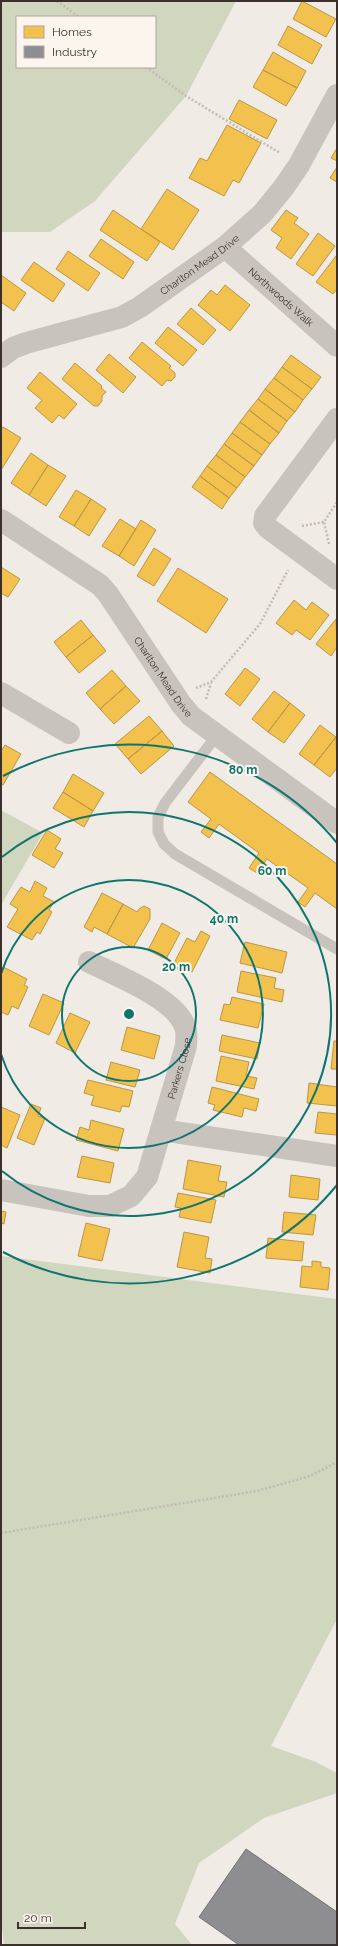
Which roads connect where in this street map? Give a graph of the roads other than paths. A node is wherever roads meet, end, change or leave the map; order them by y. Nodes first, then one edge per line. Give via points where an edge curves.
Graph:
1 (337, 96) edge
2 (225, 247) junction
3 (337, 346) edge
4 (1, 357) edge
5 (337, 419) edge
6 (1, 520) edge
7 (337, 579) edge
8 (1, 693) edge
9 (69, 733) dead end
10 (217, 735) junction
11 (337, 823) edge
12 (337, 949) edge
13 (89, 962) dead end
14 (161, 1130) junction
15 (337, 1156) edge
16 (1, 1190) edge

1 - 2 street, Charlton Mead Drive via 300,165 284,187 262,214
2 - 3 street, Northwoods Walk
2 - 4 street, Charlton Mead Drive via 122,317 26,343
5 - 7 street via 265,516 264,523
6 - 10 street, Charlton Mead Drive via 100,585 191,716
8 - 9 street
10 - 11 street, Charlton Mead Drive
10 - 12 lane via 165,802 158,816 158,832 164,844 175,854
13 - 14 street, Parkers Close via 161,998 176,1012 186,1030 186,1046
14 - 15 street
14 - 16 street, Parkers Close via 147,1177 131,1196 110,1206 89,1206

